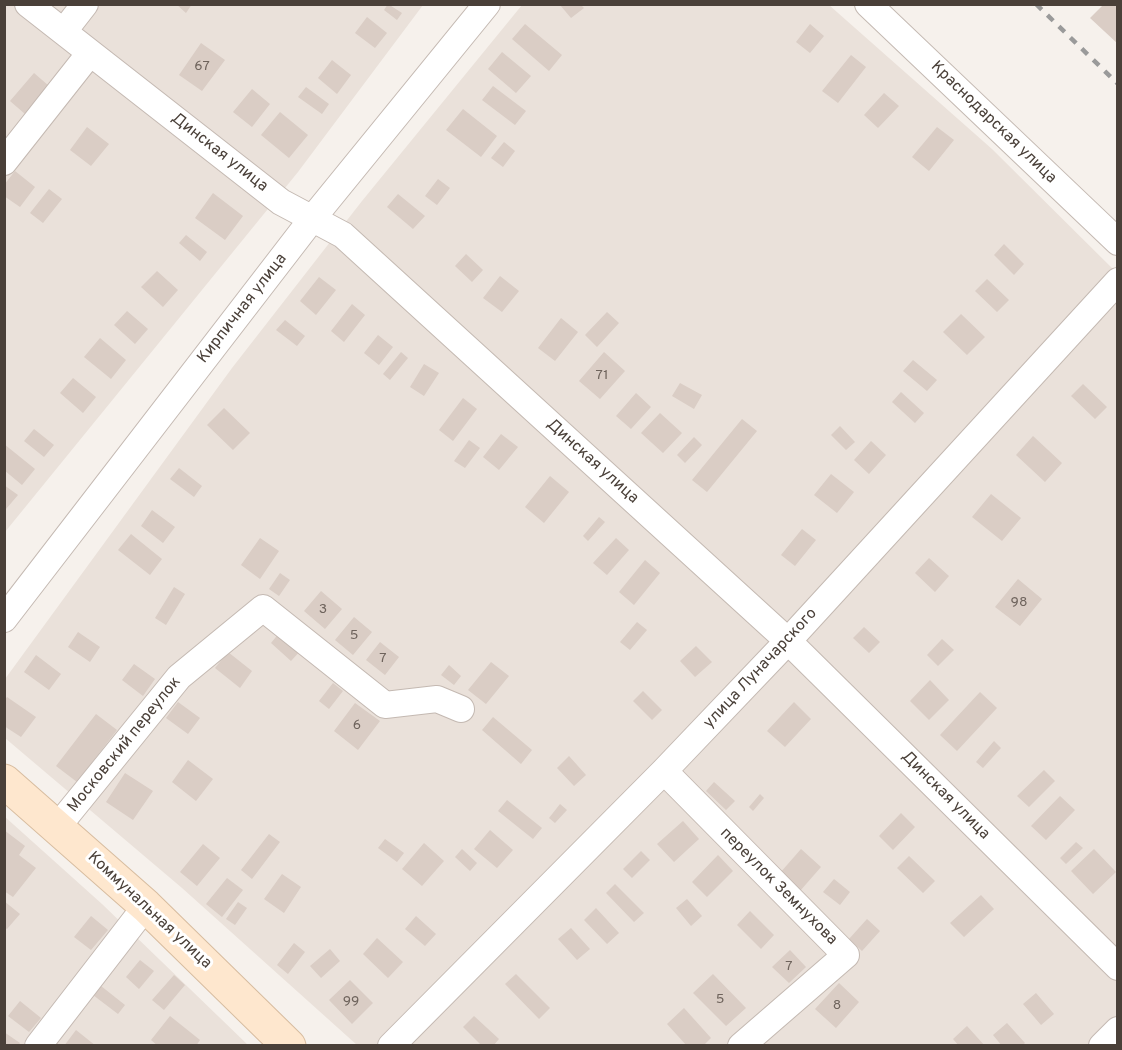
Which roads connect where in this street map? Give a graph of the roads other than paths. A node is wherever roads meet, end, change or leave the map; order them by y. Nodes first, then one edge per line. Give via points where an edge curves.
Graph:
1 (28, 4) edge
2 (85, 4) edge
3 (487, 4) edge
4 (868, 4) edge
5 (64, 31) junction
6 (90, 52) junction
7 (4, 162) edge
8 (312, 219) junction
9 (1118, 242) edge
10 (1118, 281) edge
11 (4, 619) edge
12 (788, 641) junction
13 (460, 709) dead end
14 (664, 771) junction
15 (4, 781) edge
16 (58, 826) junction
17 (146, 906) junction
18 (1118, 967) edge
19 (1118, 1030) edge
20 (38, 1046) edge
21 (289, 1046) edge
22 (391, 1046) edge
23 (741, 1046) edge
24 (1102, 1046) edge

1 - 5 street, Динская улица
2 - 5 street
3 - 8 street, Кирпичная улица
4 - 9 street, Краснодарская улица
5 - 6 street, Динская улица
6 - 7 street
6 - 8 street, Динская улица via 281,202
8 - 11 street, Кирпичная улица
8 - 12 street, Динская улица via 343,235
10 - 12 street, улица Луначарского
12 - 14 street, улица Луначарского
12 - 18 street, Динская улица
13 - 16 street, Московский переулок via 437,699 385,705 263,608 179,677
14 - 22 street, улица Луначарского
14 - 23 street, переулок Земнухова via 846,955
15 - 16 street, Коммунальная улица
16 - 17 street, Коммунальная улица
17 - 20 street
17 - 21 street, Коммунальная улица
19 - 24 street

